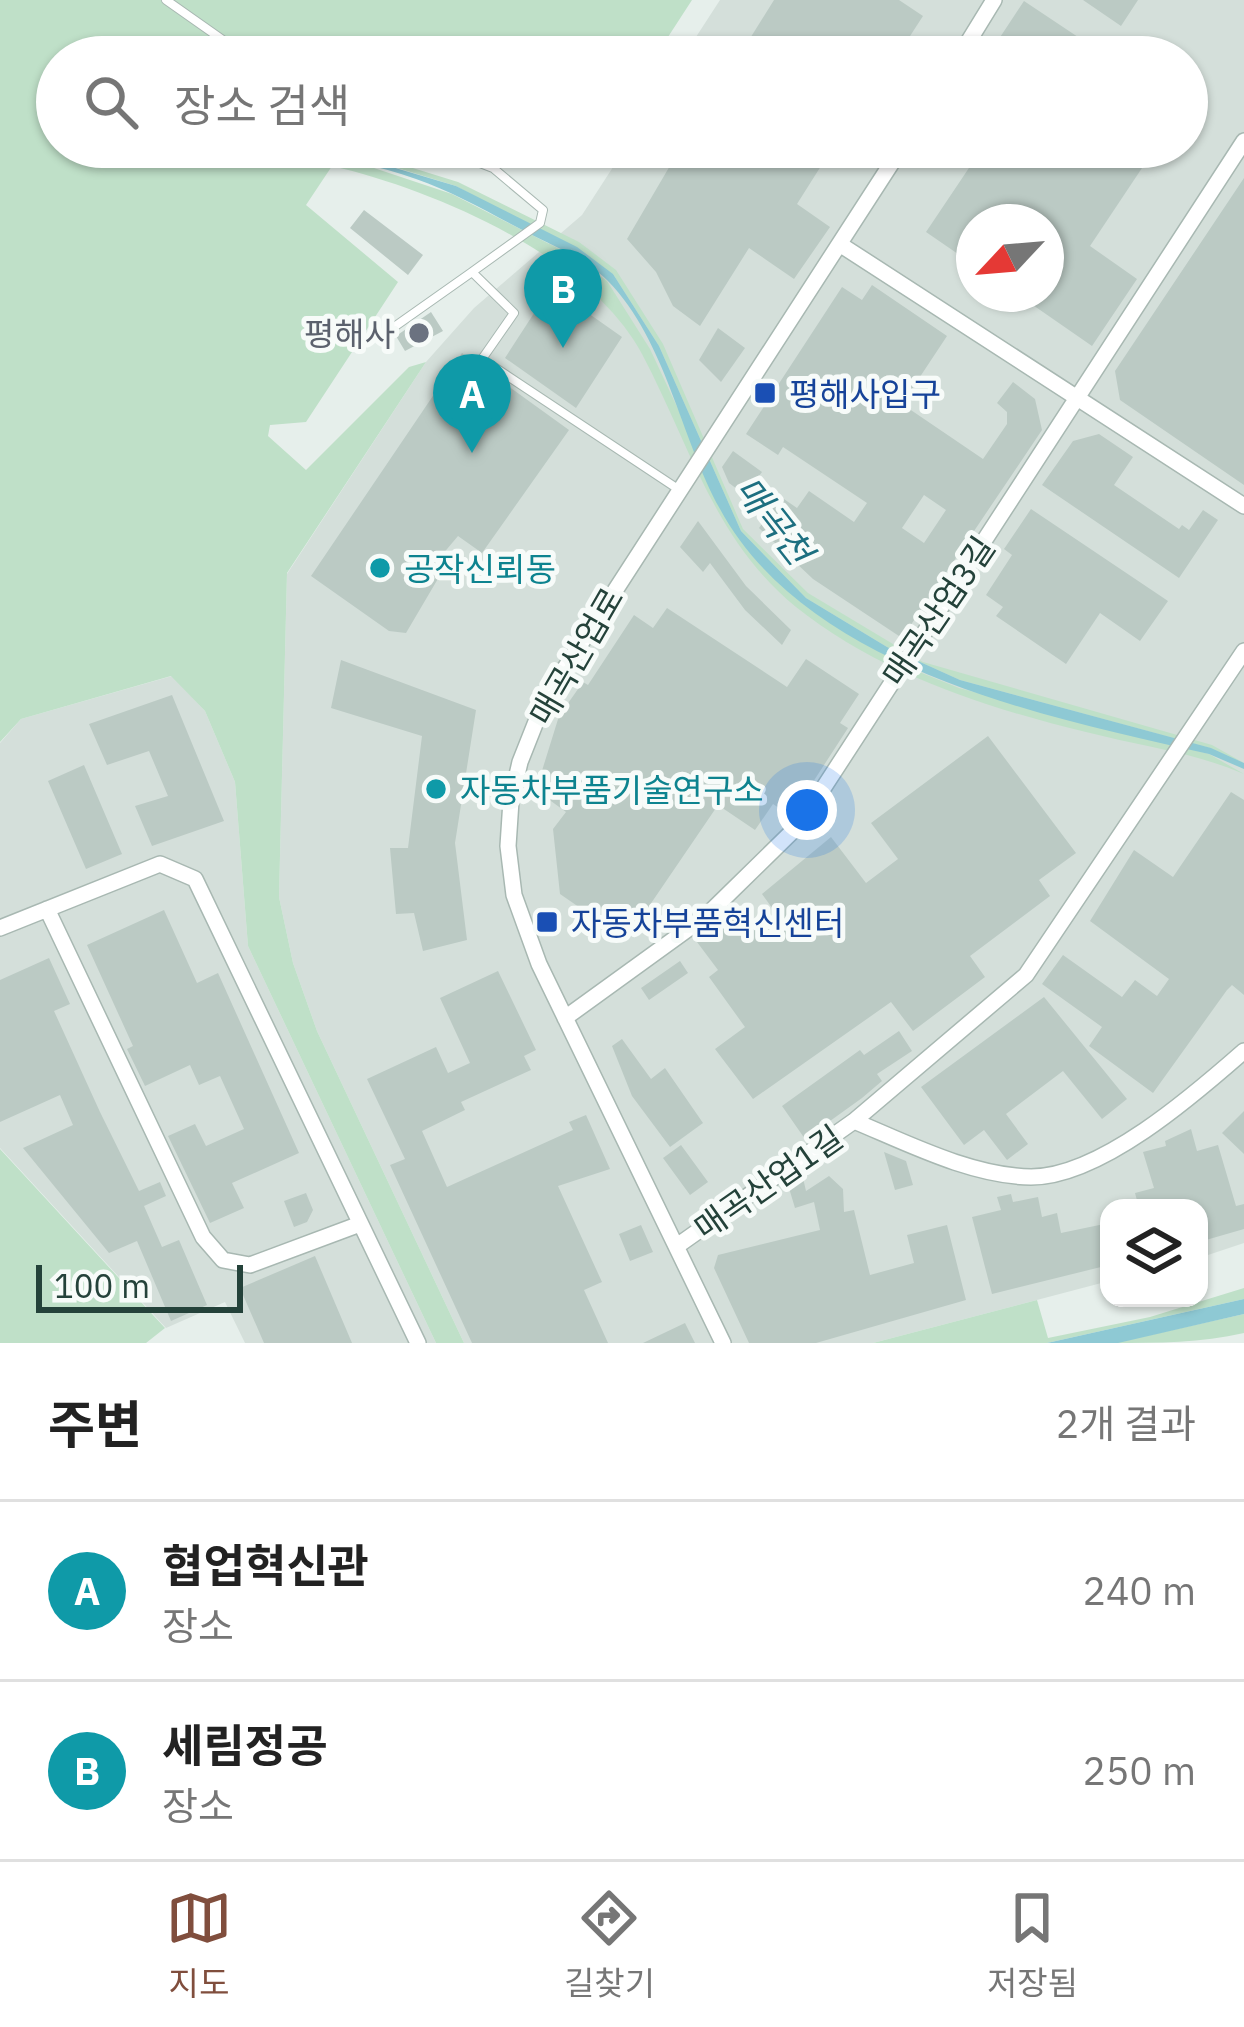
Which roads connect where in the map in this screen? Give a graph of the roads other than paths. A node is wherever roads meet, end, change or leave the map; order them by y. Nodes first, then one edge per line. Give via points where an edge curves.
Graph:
1 (166, 0) edge
2 (994, 0) edge
3 (218, 36) edge
4 (972, 36) edge
5 (1244, 141) edge
6 (493, 168) edge
7 (889, 168) edge
8 (841, 245) junction
9 (472, 272) junction
10 (387, 332) dead end
11 (1080, 398) junction
12 (679, 489) junction
13 (1244, 506) edge
14 (1244, 651) edge
15 (47, 909) junction
16 (0, 928) edge
17 (565, 1018) junction
18 (1244, 1051) edge
19 (854, 1121) junction
20 (360, 1224) junction
21 (677, 1246) junction
22 (418, 1343) edge
23 (723, 1343) edge

1 - 3 lane
2 - 4 street
5 - 11 street, 매곡산업3길
6 - 9 lane via 543,210 540,223
7 - 8 street, 매곡산업로
8 - 11 street
8 - 12 street, 매곡산업로
9 - 10 lane
9 - 12 lane via 514,313 482,359
11 - 13 street
11 - 17 street, 매곡산업3길 via 800,824 671,943
12 - 17 street, 매곡산업로 via 545,699 520,761 508,846 514,895
14 - 19 street via 1026,975
15 - 16 street
15 - 20 street via 202,1237 223,1260 250,1265
15 - 20 street via 160,864 195,879
17 - 21 street, 매곡산업로
18 - 19 street, 매곡산업1길 via 1199,1092 1058,1174 1002,1174
19 - 21 street, 매곡산업1길
20 - 22 street
21 - 23 street, 매곡산업로

